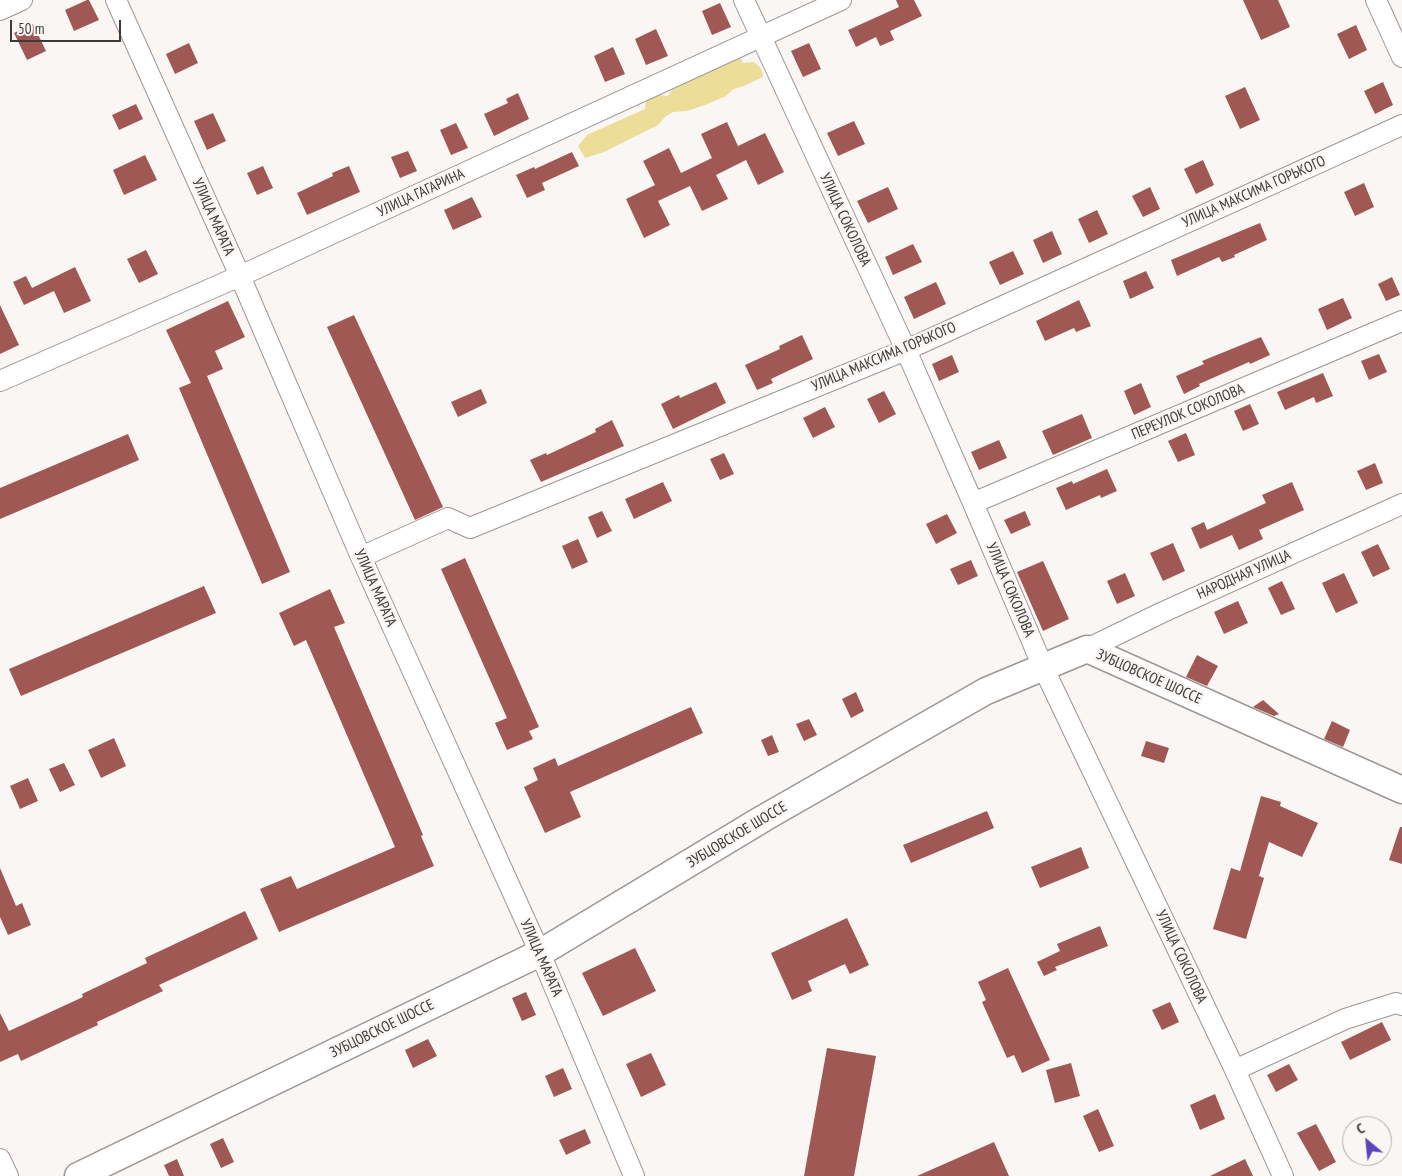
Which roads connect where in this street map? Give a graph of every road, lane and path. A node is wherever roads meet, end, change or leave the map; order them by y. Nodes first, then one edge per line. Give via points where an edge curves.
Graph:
1 (22, 0) edge
2 (116, 0) edge
3 (744, 0) edge
4 (841, 0) edge
5 (1376, 0) edge
6 (0, 10) edge
7 (760, 37) junction
8 (1402, 57) edge
9 (1402, 125) edge
10 (240, 276) junction
11 (1402, 321) edge
12 (906, 350) junction
13 (0, 381) edge
14 (973, 503) junction
15 (1402, 504) edge
16 (361, 557) junction
17 (1086, 649) junction
18 (1043, 667) junction
19 (1402, 790) edge
20 (540, 953) junction
21 (1399, 1004) edge
22 (1235, 1070) junction
23 (0, 1159) edge
24 (8, 1176) edge
25 (78, 1176) edge
26 (634, 1176) edge
27 (1283, 1176) edge

1 - 6 street
2 - 10 street, УЛИЦА МАРАТА
3 - 7 street, УЛИЦА СОКОЛОВА
4 - 7 street, УЛИЦА ГАГАРИНА
5 - 8 street
7 - 10 street, УЛИЦА ГАГАРИНА
7 - 12 street, УЛИЦА СОКОЛОВА
9 - 12 street, УЛИЦА МАКСИМА ГОРЬКОГО
10 - 13 street, УЛИЦА ГАГАРИНА
10 - 16 street, УЛИЦА МАРАТА
11 - 14 street, ПЕРЕУЛОК СОКОЛОВА
12 - 14 street, УЛИЦА СОКОЛОВА
12 - 16 street, УЛИЦА МАКСИМА ГОРЬКОГО via 470,528 448,518
14 - 18 street, УЛИЦА СОКОЛОВА
15 - 17 street, НАРОДНАЯ УЛИЦА
16 - 20 street, УЛИЦА МАРАТА
17 - 18 main road, ЗУБЦОВСКОЕ ШОССЕ
17 - 19 main road, ЗУБЦОВСКОЕ ШОССЕ
18 - 20 main road, ЗУБЦОВСКОЕ ШОССЕ via 986,691 887,747
18 - 22 street, УЛИЦА СОКОЛОВА
20 - 25 main road, ЗУБЦОВСКОЕ ШОССЕ
20 - 26 street, УЛИЦА МАРАТА
21 - 22 street via 1345,1019
22 - 27 street, УЛИЦА СОКОЛОВА
23 - 24 street

